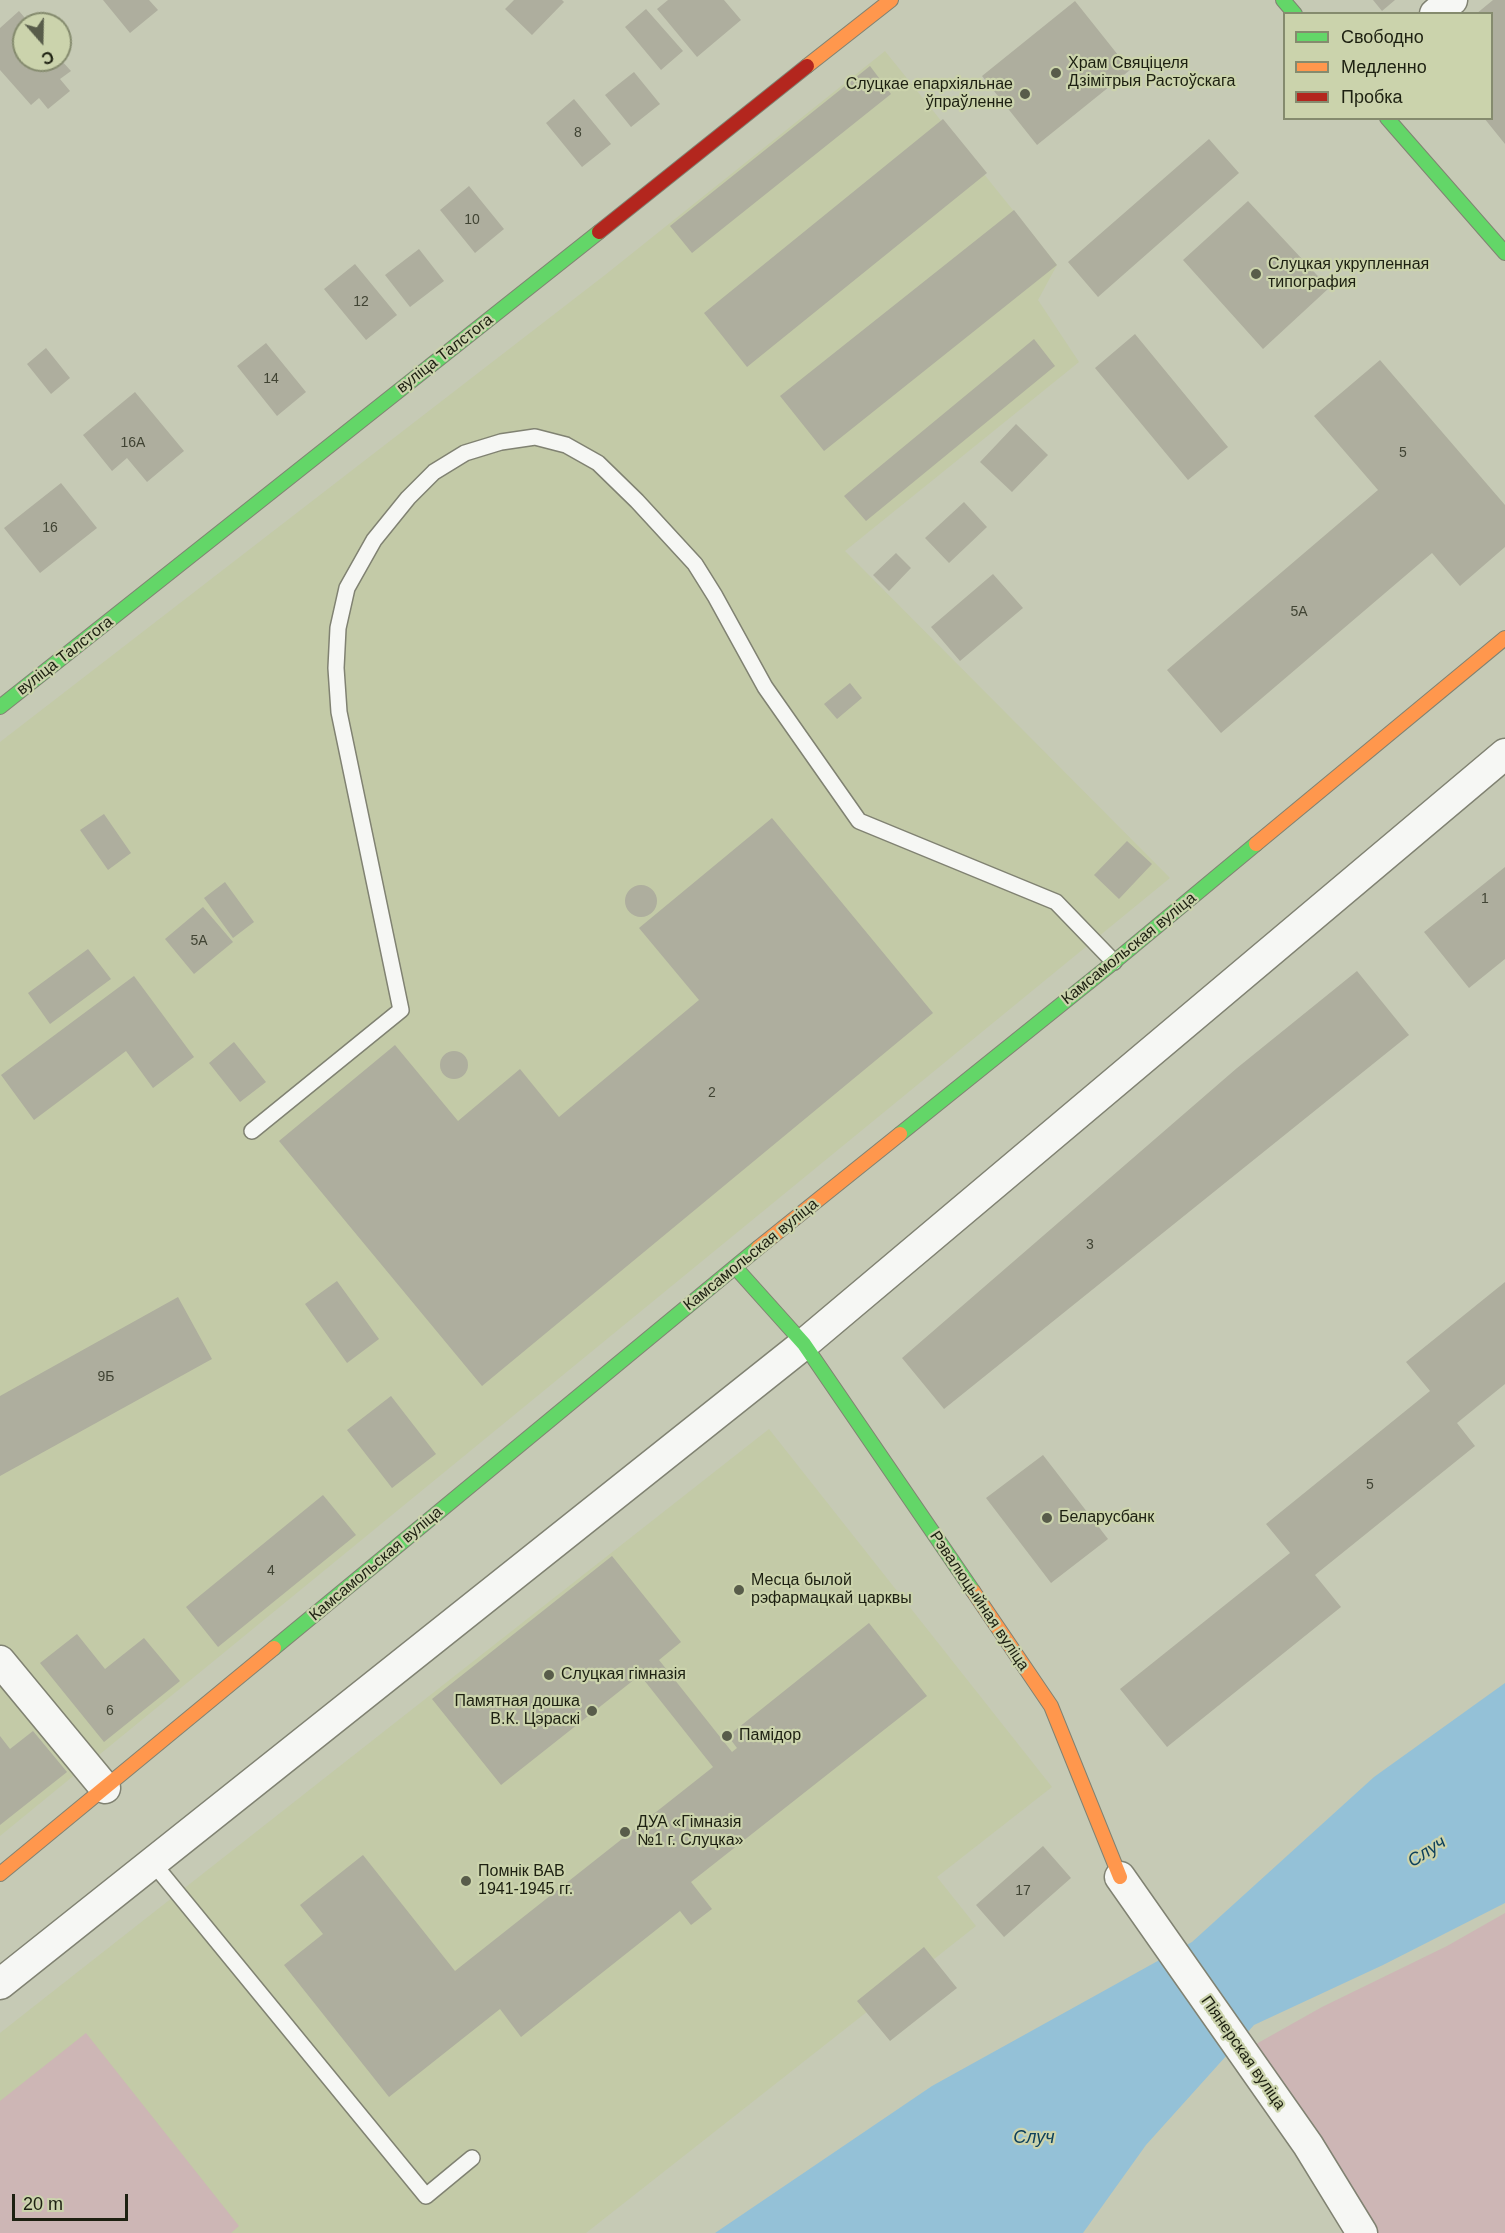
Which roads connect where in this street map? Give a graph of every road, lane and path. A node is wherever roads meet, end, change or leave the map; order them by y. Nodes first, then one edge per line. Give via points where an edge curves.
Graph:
1 (891, 0) edge
2 (1283, 0) edge
3 (1452, 0) edge
4 (1293, 12) edge
5 (1437, 12) edge
6 (1389, 120) edge
7 (1505, 253) edge
8 (1505, 638) edge
9 (0, 707) edge
10 (1505, 754) edge
11 (1114, 962) junction
12 (252, 1131) dead end
13 (735, 1267) junction
14 (804, 1344) junction
15 (0, 1661) edge
16 (105, 1788) junction
17 (153, 1863) junction
18 (0, 1874) edge
19 (1120, 1876) joint
20 (0, 1984) edge
21 (472, 2158) dead end
22 (1362, 2233) edge

1 - 9 street, вуліца Талстога
2 - 4 street
3 - 5 street
6 - 7 street
8 - 11 street, Камсамольская вуліца
10 - 14 street
11 - 12 lane via 1056,902 859,821 765,687 695,564 637,501 598,463 566,445 535,437 501,442 465,453 434,472 408,498 374,540 347,588 338,628 339,712 401,1010
11 - 13 street, Камсамольская вуліца
13 - 14 street, Рэвалюцыйная вуліца
13 - 16 street, Камсамольская вуліца
14 - 17 street
14 - 19 street, Рэвалюцыйная вуліца via 1051,1706
15 - 16 street
16 - 18 street, Камсамольская вуліца
17 - 20 street
17 - 21 lane via 426,2196
19 - 22 street, Піянерская вуліца via 1308,2145

